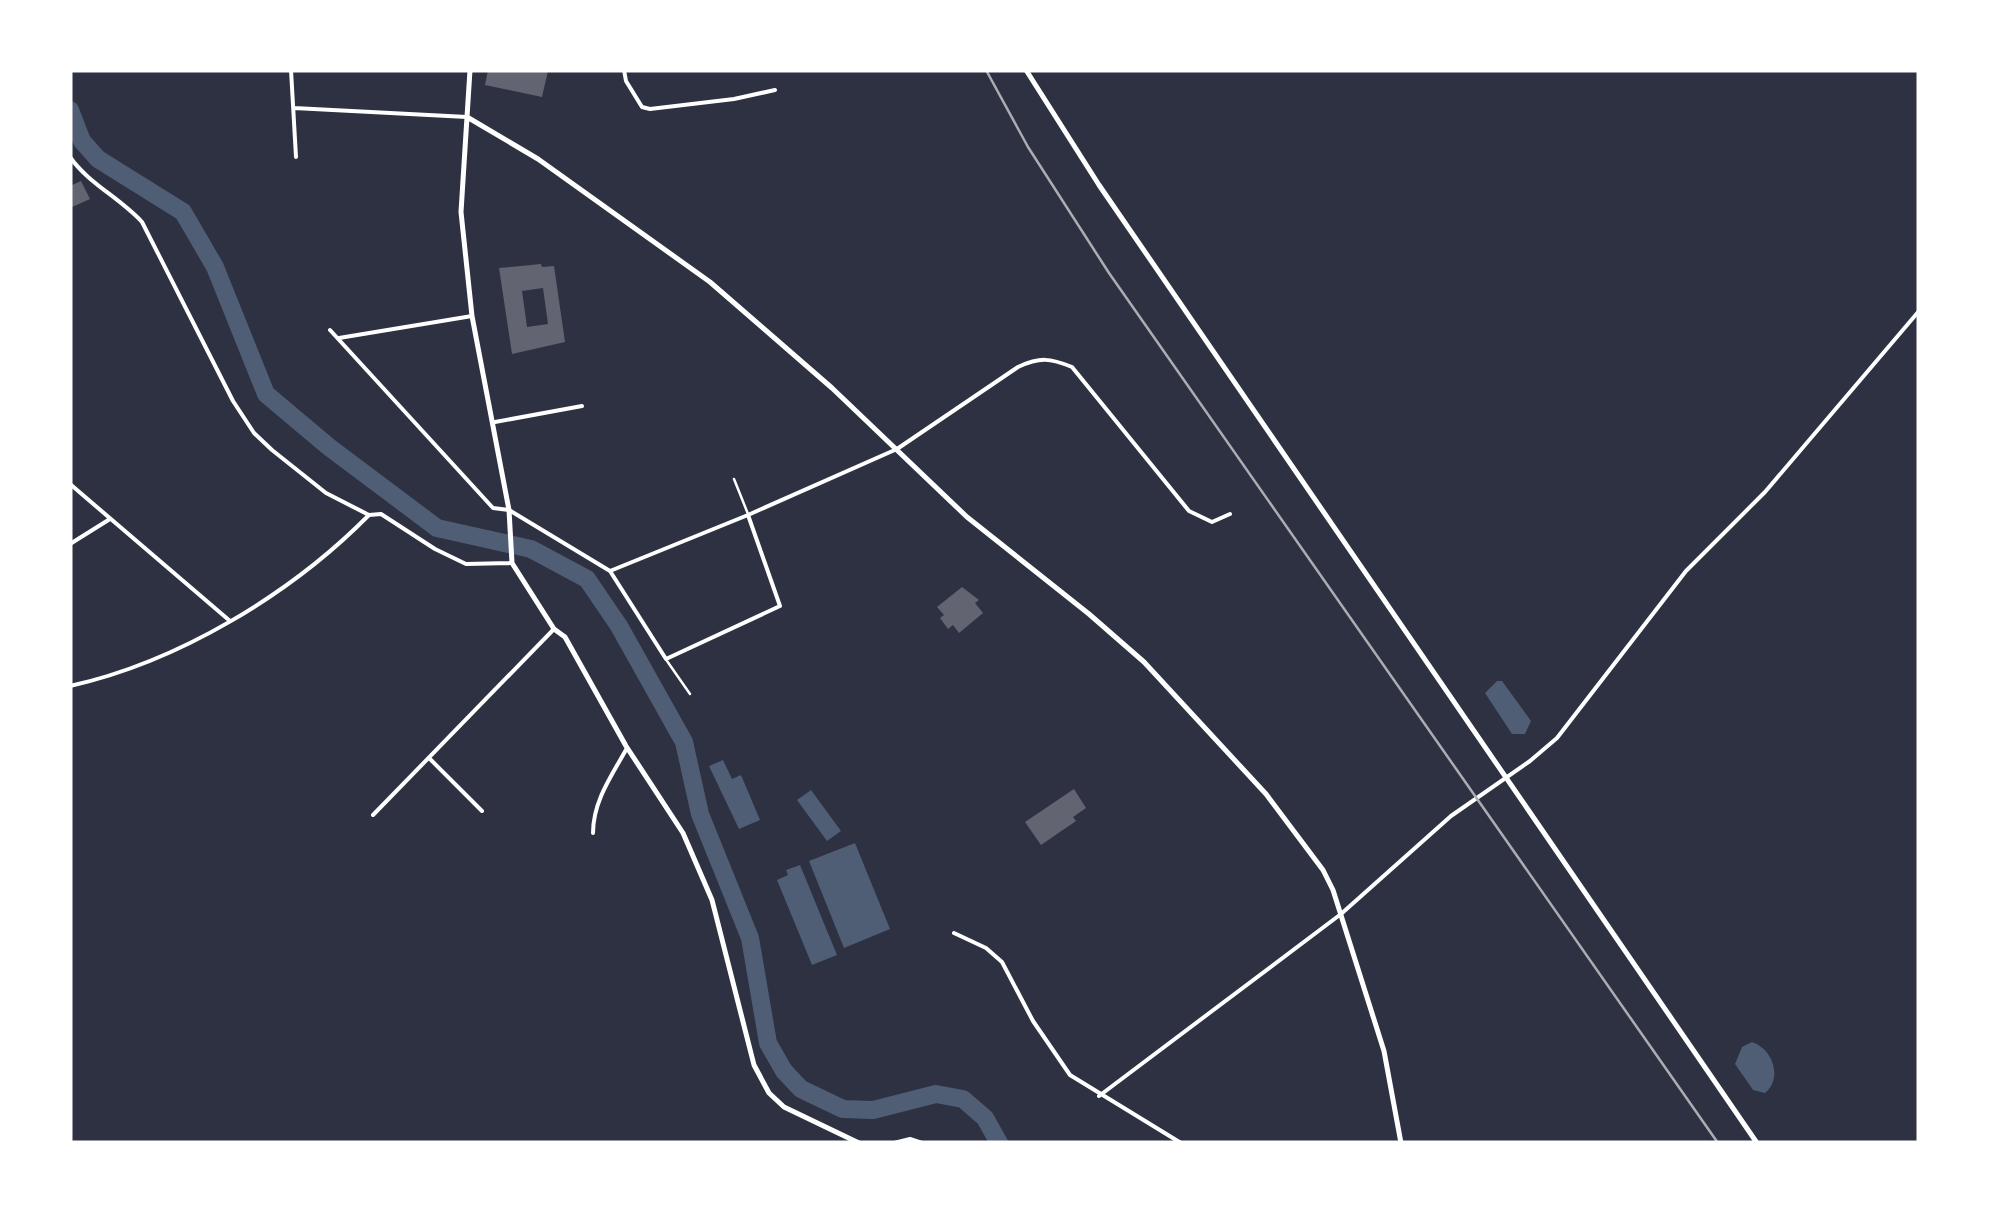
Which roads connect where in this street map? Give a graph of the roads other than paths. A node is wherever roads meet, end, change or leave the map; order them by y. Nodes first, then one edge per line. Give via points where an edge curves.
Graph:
1 (291, 70) edge
2 (470, 70) edge
3 (624, 70) edge
4 (1026, 70) edge
5 (775, 90) dead end
6 (294, 108) junction
7 (467, 117) junction
8 (70, 156) edge
9 (296, 157) dead end
10 (1919, 311) edge
11 (472, 316) junction
12 (330, 330) dead end
13 (338, 338) junction
14 (582, 406) dead end
15 (495, 422) junction
16 (898, 449) junction
17 (734, 479) dead end
18 (70, 484) edge
19 (509, 510) junction
20 (1230, 514) dead end
21 (368, 515) junction
22 (748, 516) junction
23 (110, 519) junction
24 (70, 544) edge
25 (512, 563) junction
26 (610, 571) junction
27 (230, 621) junction
28 (554, 629) junction
29 (666, 660) junction
30 (70, 686) edge
31 (690, 694) dead end
32 (628, 748) junction
33 (428, 758) junction
34 (482, 811) dead end
35 (373, 815) dead end
36 (593, 833) dead end
37 (1342, 914) junction
38 (954, 933) dead end
39 (1100, 1096) junction
40 (859, 1143) edge
41 (894, 1143) edge
42 (922, 1143) edge
43 (1180, 1143) edge
44 (1400, 1143) edge
45 (1757, 1143) edge

1 - 6 street
2 - 7 street
3 - 5 street via 642,107 650,109
4 - 45 street via 1098,186
6 - 7 street
6 - 9 street
7 - 11 street via 461,212
7 - 16 street via 710,282
8 - 21 street via 142,222 254,434 296,472
10 - 37 street via 1765,492 1677,582 1557,738 1451,816
11 - 13 street
11 - 15 street
12 - 13 street
13 - 19 street via 493,508
14 - 15 street
15 - 19 street
16 - 20 street via 1018,367 1049,358 1072,366 1189,511 1212,522
16 - 22 street
16 - 37 street via 966,517 1130,650 1206,727 1323,870
17 - 22 lane
18 - 23 street
19 - 25 street
19 - 26 street
21 - 25 street via 382,514 466,564
21 - 27 street via 269,599
22 - 26 street
22 - 29 street via 780,606
23 - 24 street
23 - 27 street
25 - 28 street
26 - 29 street
27 - 30 street via 100,680
28 - 32 street via 565,636
28 - 33 street
29 - 31 lane
32 - 36 street via 593,815
32 - 40 street via 682,833 712,900 754,1065 769,1093
33 - 34 street
33 - 35 street
37 - 39 street
37 - 44 street via 1388,1067
38 - 39 street via 1002,962 1032,1022 1070,1075
39 - 43 street
41 - 42 street

